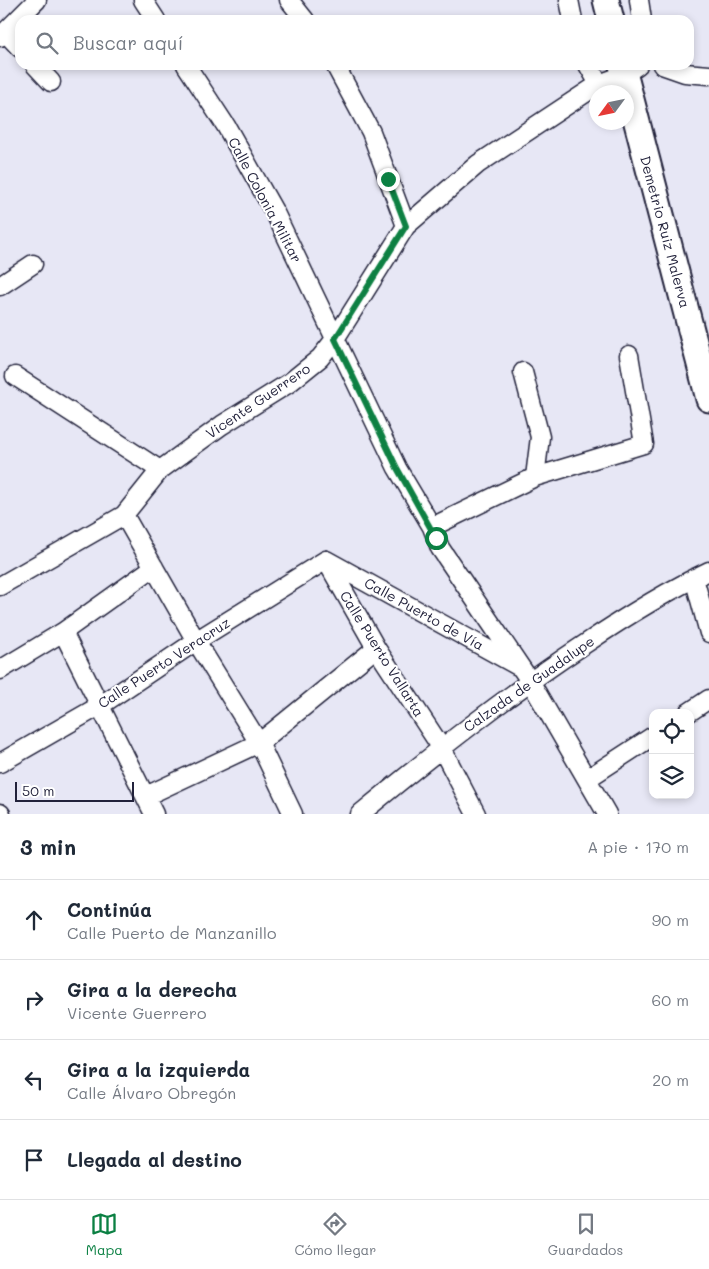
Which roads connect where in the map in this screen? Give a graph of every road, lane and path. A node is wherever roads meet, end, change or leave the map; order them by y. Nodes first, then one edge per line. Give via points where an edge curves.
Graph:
1 (37, 0) edge
2 (289, 0) edge
3 (569, 0) edge
4 (606, 0) edge
5 (639, 0) edge
6 (22, 15) edge
7 (301, 15) edge
8 (572, 15) edge
9 (610, 15) edge
10 (641, 15) edge
11 (15, 23) edge
12 (3, 35) edge
13 (15, 44) edge
14 (40, 70) edge
15 (189, 70) edge
16 (338, 70) edge
17 (591, 70) edge
18 (624, 70) edge
19 (628, 70) edge
20 (676, 70) edge
21 (709, 75) edge
22 (51, 82) dead end
23 (598, 84) junction
24 (406, 226) junction
25 (33, 264) dead end
26 (0, 286) edge
27 (335, 339) junction
28 (629, 355) dead end
29 (523, 372) dead end
30 (15, 376) dead end
31 (709, 399) edge
32 (160, 470) junction
33 (535, 477) junction
34 (124, 515) junction
35 (432, 527) junction
36 (326, 560) junction
37 (154, 567) junction
38 (702, 574) edge
39 (0, 586) edge
40 (63, 632) junction
41 (709, 632) edge
42 (196, 641) junction
43 (376, 648) junction
44 (0, 670) edge
45 (526, 675) junction
46 (709, 699) edge
47 (101, 705) junction
48 (694, 709) edge
49 (649, 739) edge
50 (259, 743) junction
51 (441, 748) junction
52 (0, 763) edge
53 (587, 779) junction
54 (146, 796) junction
55 (154, 814) edge
56 (293, 814) edge
57 (360, 814) edge
58 (476, 814) edge
59 (608, 814) edge

1 - 6 street
2 - 7 street
3 - 8 street
4 - 9 main road
5 - 10 street
11 - 12 street
12 - 13 street
14 - 22 street
15 - 27 street, Calle Colonia Militar via 226,126 275,213
16 - 24 street via 371,132
17 - 23 street
18 - 23 street, Vicente Guerrero
19 - 31 main road, Demetrio Ruiz Malerva
20 - 21 street
23 - 24 street, Vicente Guerrero via 478,164
24 - 27 street, Vicente Guerrero
25 - 26 street
27 - 32 street, Vicente Guerrero via 320,358 289,383 222,425
27 - 35 street, Calle Colonia Militar via 397,468
28 - 33 street via 644,444
29 - 33 street via 540,437
30 - 32 street
32 - 34 street, Vicente Guerrero
33 - 35 street
34 - 37 street
34 - 39 street, Vicente Guerrero
35 - 45 street, Calle Colonia Militar via 440,548
36 - 42 street, Calle Puerto Veracruz
36 - 43 street, Calle Puerto Vallarta
36 - 45 street, Calle Puerto de Vía
37 - 40 street
37 - 42 street
38 - 41 street
38 - 45 street, Calzada de Guadalupe
40 - 44 street
40 - 47 street
42 - 47 street, Calle Puerto Veracruz
42 - 50 street
43 - 50 street
43 - 51 street, Calle Puerto Vallarta
45 - 51 street, Calzada de Guadalupe
45 - 53 street, Calle Colonia Militar
46 - 48 street
47 - 52 street, Calle Puerto Veracruz
47 - 54 street
49 - 53 street
50 - 54 street
50 - 56 street
51 - 57 street, Calzada de Guadalupe
51 - 58 street, Calle Puerto Vallarta
53 - 59 street, Calle Colonia Militar
54 - 55 street

